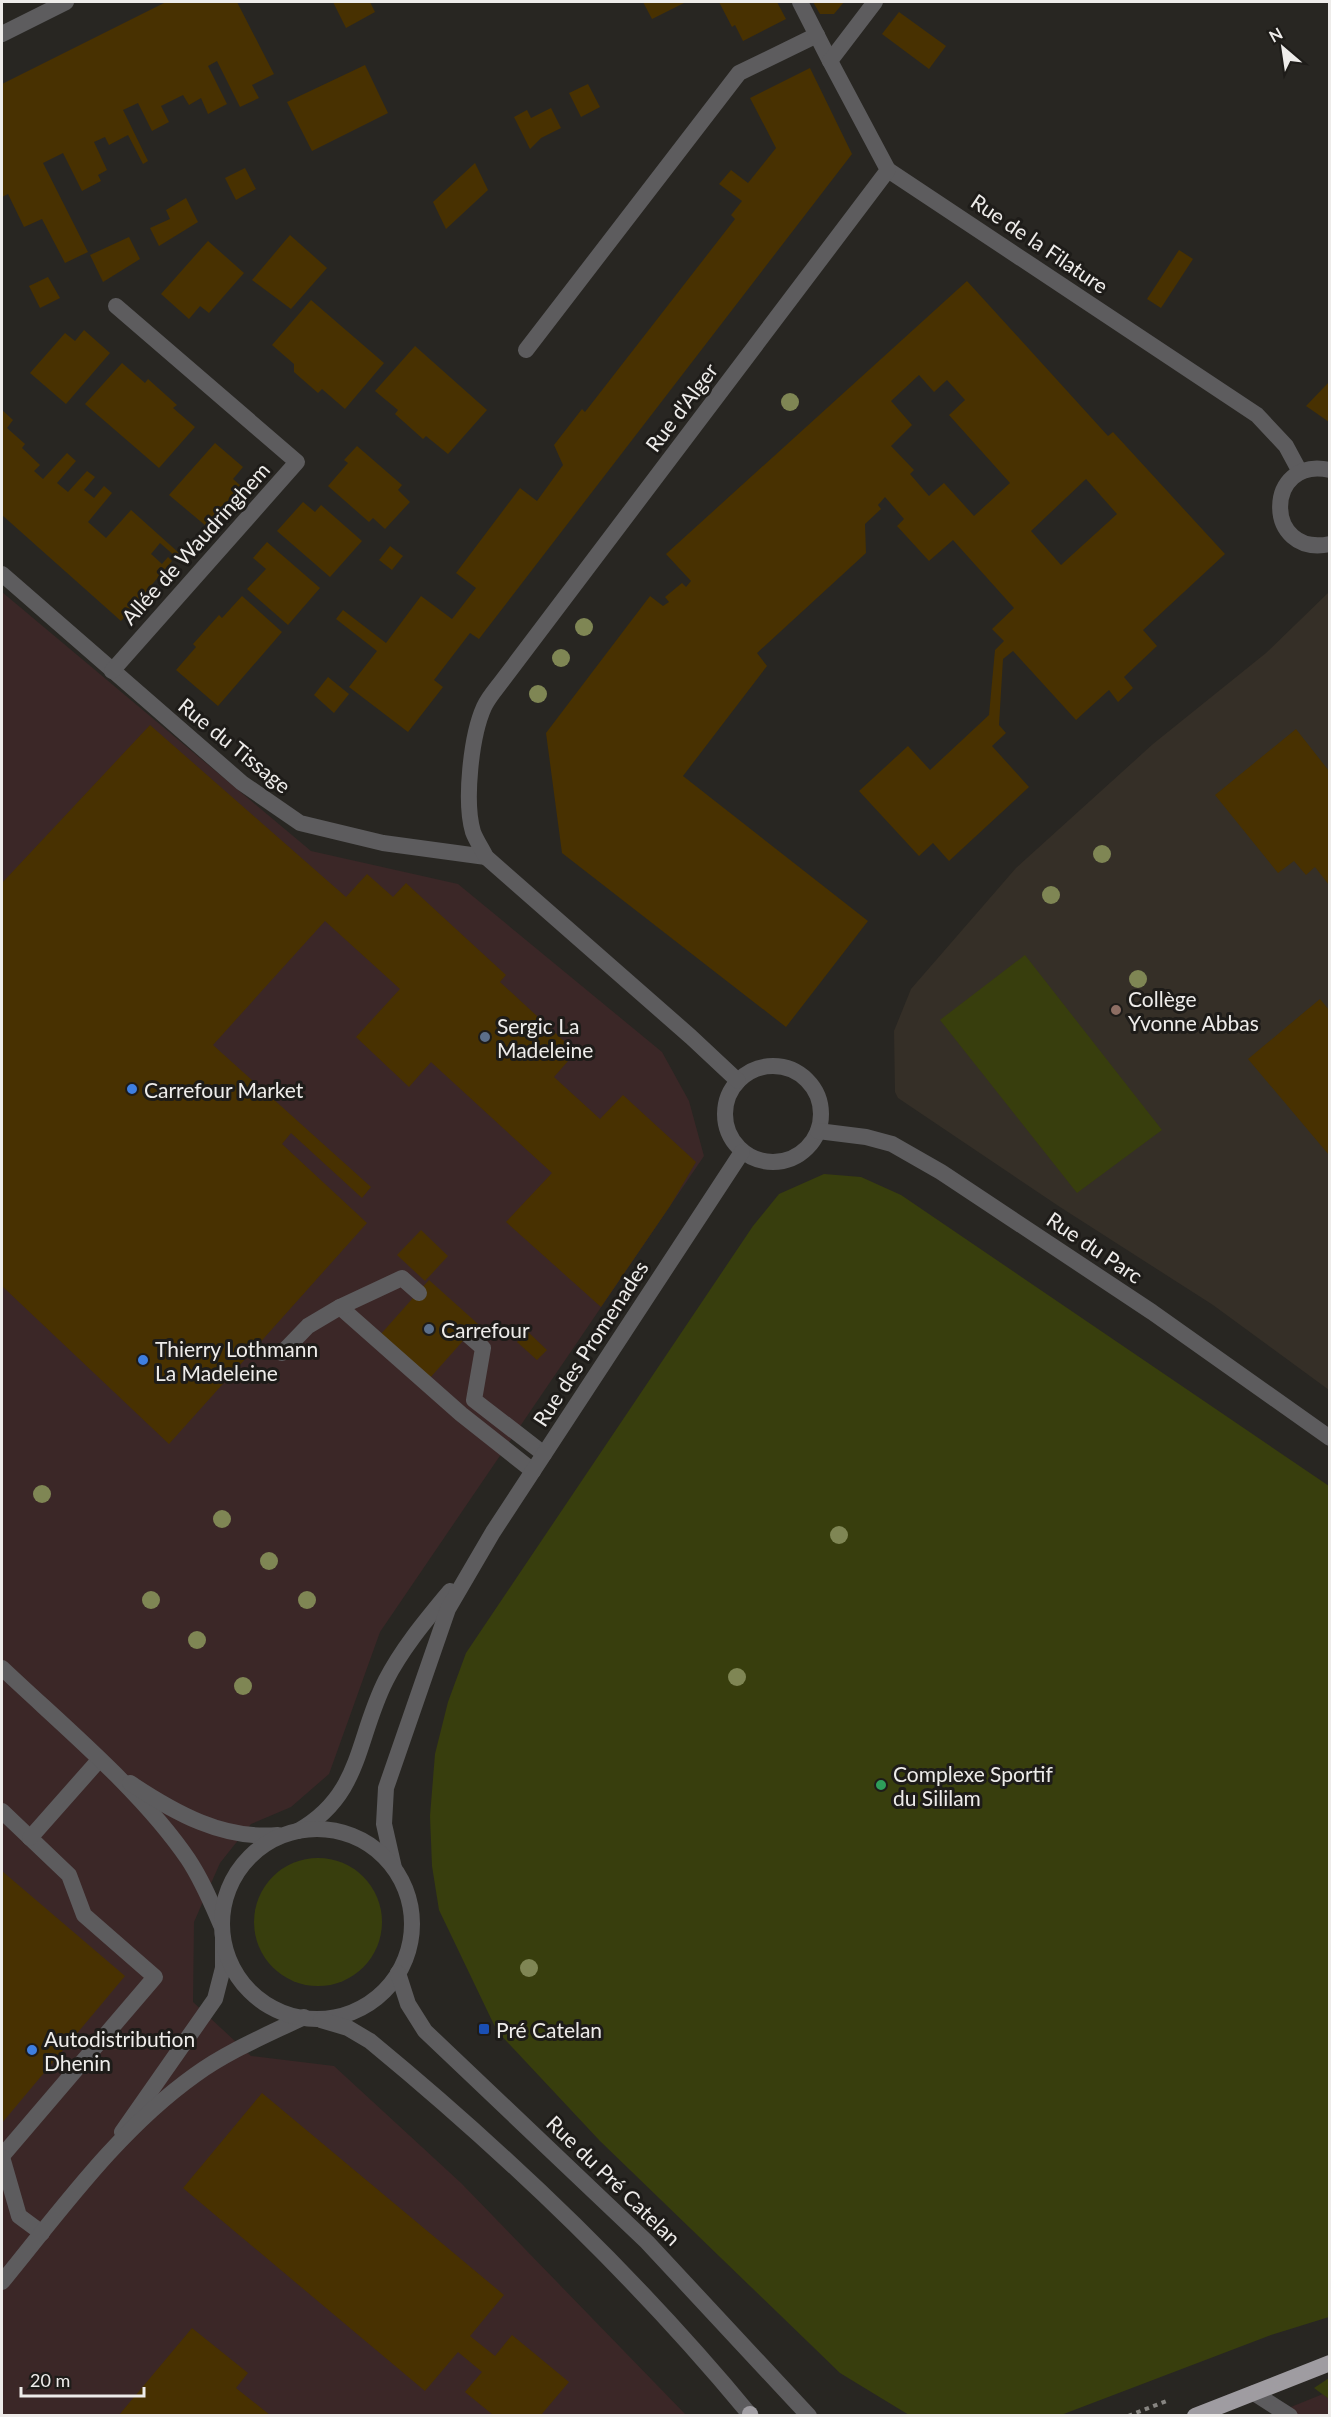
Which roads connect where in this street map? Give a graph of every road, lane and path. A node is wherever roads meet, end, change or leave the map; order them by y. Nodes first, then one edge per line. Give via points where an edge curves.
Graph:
1 (66, 2) edge
2 (800, 2) edge
3 (875, 2) edge
4 (2, 34) edge
5 (817, 35) junction
6 (830, 62) junction
7 (888, 170) junction
8 (116, 306) dead end
9 (526, 350) dead end
10 (1329, 470) edge
11 (1300, 472) junction
12 (1329, 544) edge
13 (2, 574) edge
14 (112, 671) junction
15 (486, 857) junction
16 (738, 1081) junction
17 (818, 1131) junction
18 (742, 1152) junction
19 (419, 1293) dead end
20 (340, 1307) junction
21 (468, 1335) dead end
22 (282, 1353) dead end
23 (1329, 1438) edge
24 (544, 1455) junction
25 (533, 1471) junction
26 (476, 1560) junction
27 (2, 1668) edge
28 (104, 1765) junction
29 (2, 1811) edge
30 (292, 1832) junction
31 (30, 1838) junction
32 (394, 1868) junction
33 (222, 1933) junction
34 (398, 1973) junction
35 (310, 2018) junction
36 (2, 2156) edge
37 (105, 2157) junction
38 (42, 2233) junction
39 (2, 2282) edge
40 (1329, 2363) edge
41 (1254, 2393) junction
42 (750, 2415) edge
43 (809, 2415) edge
44 (1195, 2415) edge
45 (1290, 2415) edge

1 - 4 street
2 - 5 street
3 - 6 street
5 - 6 street
5 - 9 street via 739,73
6 - 7 street
7 - 11 street, Rue de la Filature via 1267,423
7 - 15 street, Rue d'Alger via 484,706 477,728 470,802 473,832
8 - 14 street, Allée de Waudringhem via 297,462
10 - 11 street
11 - 12 street via 1281,494 1282,522 1302,542
13 - 14 street, Rue du Tissage
14 - 15 street, Rue du Tissage via 242,783 300,823 383,843
15 - 16 street
16 - 17 street via 751,1070 767,1066 784,1066 799,1073 819,1099 822,1115
16 - 18 street via 728,1094 724,1109 731,1140
17 - 18 street via 811,1145 785,1161 770,1163
17 - 23 street, Rue du Parc via 892,1144 941,1172 1152,1312
18 - 24 street, Rue des Promenades
19 - 20 street via 402,1278
20 - 22 street via 308,1326
20 - 25 street via 461,1414
21 - 24 street via 483,1348 474,1400
24 - 25 street, Rue des Promenades
25 - 26 street, Rue des Promenades
26 - 30 street, Rue des Promenades via 397,1659 342,1794 318,1820
26 - 32 street, Rue des Promenades via 448,1609 386,1788 384,1824
27 - 28 street
28 - 30 street via 168,1808 204,1824 247,1835
28 - 31 street
28 - 33 street via 187,1858 208,1894
29 - 31 street
30 - 32 street via 324,1830 351,1835 375,1849
30 - 33 street via 264,1845 239,1870 224,1903
31 - 36 street via 69,1875 84,1915 155,1977
32 - 34 street via 406,1893 411,1920 409,1947
33 - 35 street via 235,1973 250,1992 280,2012
33 - 37 street via 223,1968 215,1999
34 - 35 street via 380,1994 358,2009
34 - 43 street, Rue du Pré Catelan via 408,2004 425,2031 638,2234
35 - 37 street via 196,2074
35 - 42 street via 348,2028 370,2041 525,2177 639,2290
36 - 38 street via 19,2216
37 - 38 street
38 - 39 street
40 - 41 highway
41 - 44 highway
41 - 45 street

